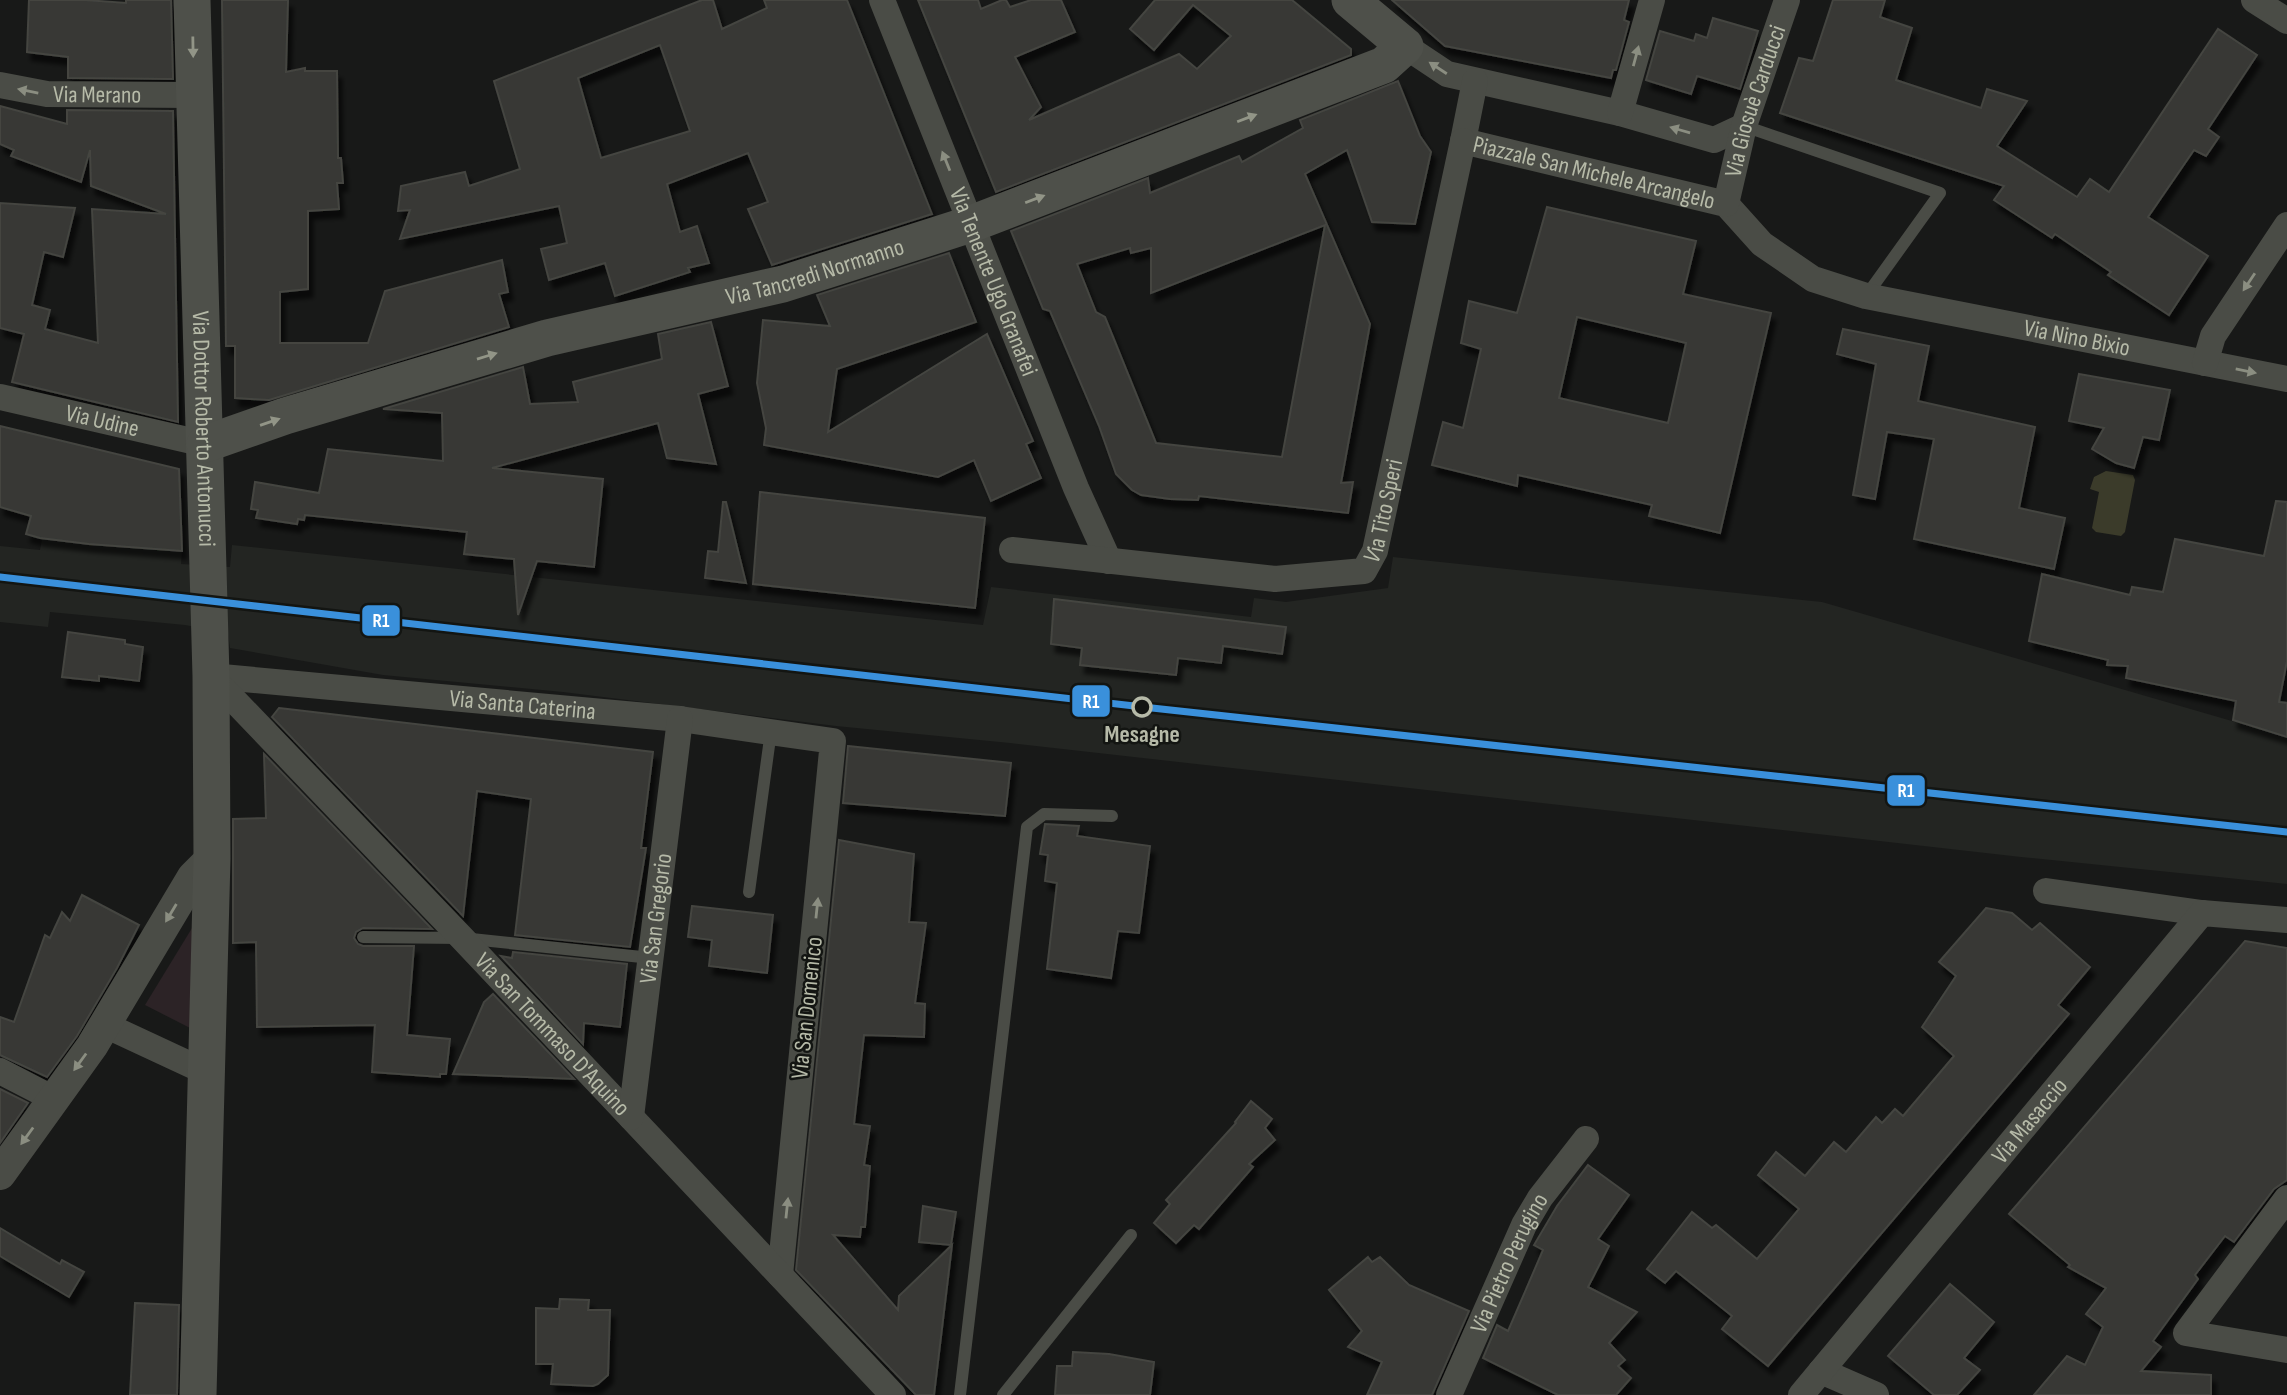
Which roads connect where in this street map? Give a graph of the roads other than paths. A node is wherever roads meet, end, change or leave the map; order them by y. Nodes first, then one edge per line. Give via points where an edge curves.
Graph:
1 (192, 0) edge
2 (882, 0) edge
3 (1350, 0) edge
4 (1652, 0) edge
5 (1787, 0) edge
6 (2254, 0) edge
7 (2287, 21) edge
8 (1405, 46) junction
9 (1475, 81) junction
10 (0, 85) edge
11 (194, 94) junction
12 (1620, 113) junction
13 (1744, 126) junction
14 (1463, 141) junction
15 (1726, 204) junction
16 (971, 224) junction
17 (2287, 225) edge
18 (1866, 296) junction
19 (2205, 363) junction
20 (2287, 379) edge
21 (0, 397) edge
22 (205, 444) junction
23 (1013, 550) dead end
24 (1108, 561) junction
25 (212, 676) junction
26 (680, 719) junction
27 (771, 731) junction
28 (833, 741) joint
29 (1112, 816) dead end
30 (212, 858) junction
31 (2046, 891) dead end
32 (749, 892) dead end
33 (2202, 913) junction
34 (2287, 920) edge
35 (363, 937) dead end
36 (462, 938) junction
37 (651, 958) junction
38 (105, 1025) junction
39 (0, 1071) edge
40 (206, 1072) junction
41 (54, 1098) junction
42 (631, 1117) junction
43 (1586, 1139) dead end
44 (0, 1174) edge
45 (2287, 1198) edge
46 (1131, 1235) dead end
47 (780, 1275) junction
48 (2287, 1350) edge
49 (1821, 1371) junction
50 (198, 1395) edge
51 (893, 1395) edge
52 (960, 1395) edge
53 (1003, 1395) edge
54 (1449, 1395) edge
55 (1801, 1395) edge
56 (1876, 1395) edge

1 -> 11 main road, Via Dottor Roberto Antonucci
16 -> 2 street, Via Tenente Ugo Granafei
3 - 8 main road
12 -> 4 street
5 - 13 street, Via Giosuè Carducci
6 - 7 street
9 -> 8 street via 1447,74
16 -> 8 main road, Via Tancredi Normanno via 1384,65
9 - 12 street
9 - 14 street, Piazzale San Michele Arcangelo
11 -> 10 street, Via Merano via 47,94
11 - 22 main road, Via Dottor Roberto Antonucci
13 -> 12 street via 1713,140
13 - 15 street, Via Giosuè Carducci
13 - 18 lane via 1940,193
14 - 15 street, Piazzale San Michele Arcangelo
14 - 24 street, Via Tito Speri via 1375,551 1364,571 1275,579
15 - 18 street, Piazzale San Michele Arcangelo via 1762,244 1814,279
22 -> 16 main road, Via Tancredi Normanno via 547,338 783,284
16 - 24 street, Via Tenente Ugo Granafei
17 -> 19 street via 2213,336
18 - 19 street, Via Nino Bixio
19 -> 20 street, Via Nino Bixio
21 - 22 street, Via Udine
22 - 25 main road, Via Dottor Roberto Antonucci
23 - 24 street, Via Tito Speri
25 - 26 street, Via Santa Caterina
25 - 30 main road, Via Dottor Roberto Antonucci
25 - 36 street, Via San Tommaso D'Aquino
26 - 27 street, Via Santa Caterina
26 - 37 street, Via San Gregorio
27 - 28 street, Via Santa Caterina
27 - 32 lane
47 -> 28 street, Via San Domenico
29 - 52 lane via 1044,814 1027,827
30 -> 38 street via 192,877
30 - 40 main road, Via Dottor Roberto Antonucci
31 - 33 street
33 - 34 street
33 - 49 street, Via Masaccio
35 - 36 lane
36 - 37 lane
36 - 42 street, Via San Tommaso D'Aquino
37 - 42 street, Via San Gregorio
38 - 40 street
38 -> 41 street
39 - 41 street
40 - 50 main road, Via Dottor Roberto Antonucci
41 -> 44 street
42 - 47 street, Via San Tommaso D'Aquino
43 - 54 street, Via Pietro Perugino via 1524,1225
45 - 48 street via 2186,1333
46 - 53 lane
47 - 51 street, Via San Tommaso D'Aquino
49 - 55 street, Via Masaccio
49 - 56 street

